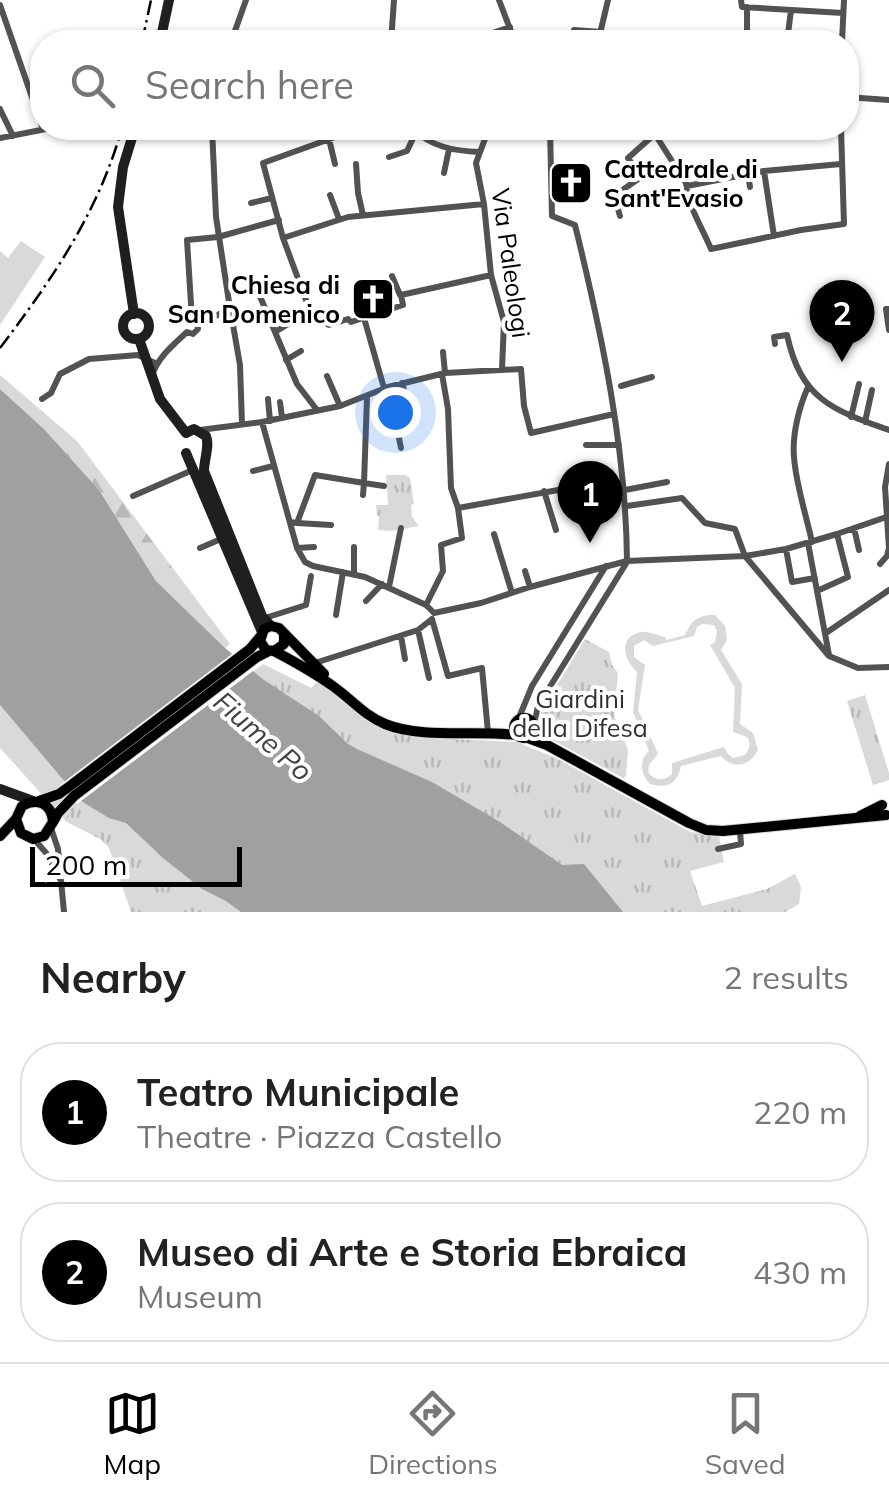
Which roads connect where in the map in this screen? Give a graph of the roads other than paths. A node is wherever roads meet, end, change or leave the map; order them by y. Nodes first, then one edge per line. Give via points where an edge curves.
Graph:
1 (169, 0) edge
2 (246, 0) edge
3 (394, 0) edge
4 (499, 0) edge
5 (608, 0) edge
6 (844, 0) edge
7 (0, 5) edge
8 (743, 5) edge
9 (791, 10) junction
10 (843, 13) junction
11 (510, 26) junction
12 (163, 30) edge
13 (235, 30) edge
14 (392, 30) edge
15 (499, 30) edge
16 (511, 30) edge
17 (600, 30) edge
18 (746, 30) edge
19 (788, 30) edge
20 (842, 30) edge
21 (30, 84) edge
22 (859, 97) edge
23 (889, 100) edge
24 (0, 109) edge
25 (30, 132) edge
26 (13, 136) junction
27 (0, 138) edge
28 (131, 140) edge
29 (213, 140) edge
30 (326, 140) edge
31 (329, 140) edge
32 (411, 140) edge
33 (429, 140) edge
34 (485, 140) edge
35 (550, 140) edge
36 (644, 140) edge
37 (659, 140) edge
38 (841, 140) edge
39 (453, 150) junction
40 (480, 152) junction
41 (389, 156) dead end
42 (335, 164) dead end
43 (356, 164) dead end
44 (841, 164) junction
45 (764, 171) junction
46 (444, 172) dead end
47 (748, 174) junction
48 (687, 186) junction
49 (750, 187) dead end
50 (330, 195) dead end
51 (272, 198) junction
52 (251, 203) dead end
53 (484, 204) junction
54 (363, 215) junction
55 (620, 216) dead end
56 (339, 219) junction
57 (279, 220) junction
58 (774, 236) junction
59 (218, 238) junction
60 (283, 238) junction
61 (491, 275) junction
62 (392, 276) dead end
63 (259, 294) dead end
64 (401, 295) junction
65 (229, 302) junction
66 (889, 309) edge
67 (311, 310) junction
68 (134, 314) junction
69 (364, 318) junction
70 (194, 321) junction
71 (889, 330) edge
72 (275, 332) junction
73 (139, 339) junction
74 (775, 344) dead end
75 (301, 351) dead end
76 (443, 352) dead end
77 (144, 356) junction
78 (286, 360) junction
79 (157, 364) junction
80 (502, 369) junction
81 (443, 373) junction
82 (327, 376) dead end
83 (652, 378) dead end
84 (153, 382) junction
85 (402, 383) junction
86 (859, 384) dead end
87 (622, 386) dead end
88 (808, 388) junction
89 (387, 389) junction
90 (872, 390) dead end
91 (367, 396) junction
92 (42, 399) dead end
93 (268, 399) dead end
94 (280, 402) dead end
95 (392, 403) dead end
96 (340, 406) junction
97 (317, 410) junction
98 (614, 414) junction
99 (851, 417) junction
100 (282, 418) junction
101 (412, 421) dead end
102 (266, 422) junction
103 (865, 422) junction
104 (242, 424) junction
105 (224, 429) junction
106 (198, 430) junction
107 (889, 430) edge
108 (186, 433) junction
109 (207, 444) junction
110 (586, 445) dead end
111 (619, 445) junction
112 (401, 448) dead end
113 (186, 454) junction
114 (889, 464) edge
115 (273, 466) junction
116 (194, 469) junction
117 (253, 472) dead end
118 (667, 482) dead end
119 (364, 483) junction
120 (384, 486) dead end
121 (641, 486) junction
122 (625, 490) junction
123 (544, 491) junction
124 (363, 495) dead end
125 (133, 496) dead end
126 (643, 504) junction
127 (626, 506) junction
128 (458, 508) junction
129 (887, 516) edge
130 (294, 522) junction
131 (331, 525) dead end
132 (401, 528) dead end
133 (854, 528) junction
134 (556, 530) dead end
135 (494, 534) dead end
136 (836, 534) junction
137 (222, 538) junction
138 (810, 543) junction
139 (354, 547) dead end
140 (200, 548) dead end
141 (297, 548) junction
142 (314, 548) dead end
143 (786, 548) junction
144 (859, 550) dead end
145 (745, 556) junction
146 (627, 561) junction
147 (880, 564) dead end
148 (606, 565) junction
149 (312, 571) junction
150 (526, 571) dead end
151 (344, 572) junction
152 (354, 573) junction
153 (814, 578) junction
154 (385, 586) junction
155 (530, 587) junction
156 (817, 590) junction
157 (889, 590) edge
158 (512, 593) junction
159 (366, 601) dead end
160 (426, 605) junction
161 (336, 615) dead end
162 (433, 616) junction
163 (264, 629) junction
164 (418, 630) junction
165 (826, 633) junction
166 (284, 635) junction
167 (402, 636) junction
168 (272, 651) junction
169 (254, 653) junction
170 (829, 656) junction
171 (405, 659) dead end
172 (318, 662) dead end
173 (889, 667) edge
174 (429, 678) dead end
175 (339, 690) junction
176 (517, 721) junction
177 (530, 728) junction
178 (490, 732) junction
179 (3, 790) edge
180 (40, 800) junction
181 (886, 808) edge
182 (16, 815) junction
183 (54, 821) junction
184 (740, 829) junction
185 (0, 838) edge
186 (30, 838) junction
187 (718, 848) dead end
188 (62, 883) junction
189 (64, 912) edge

1 - 12 main road
2 - 13 street
3 - 14 street
4 - 11 street
5 - 17 street
6 - 10 street
7 - 21 street
8 - 9 street
8 - 18 street
9 - 10 street
9 - 19 street
10 - 20 street
11 - 15 street
11 - 16 street
22 - 23 street
24 - 26 street
25 - 26 street
26 - 27 street
28 - 68 main road via 118,207
29 - 59 street
30 - 51 street via 263,162
31 - 42 street
32 - 41 street via 407,152
33 - 39 street
34 - 40 street
35 - 98 street via 552,216 576,225
36 - 55 street via 628,158 640,177 614,196
37 - 48 street
38 - 44 street
39 - 40 street
39 - 46 street
40 - 53 street, Via Paleologi
43 - 54 street
44 - 45 street
44 - 58 street via 844,224
45 - 47 street
45 - 58 street
47 - 48 street
47 - 49 street
48 - 58 street via 711,249
50 - 56 street
51 - 52 street
51 - 57 street
53 - 54 street
53 - 61 street, Via Paleologi
54 - 56 street
56 - 60 street
57 - 59 street
57 - 60 street
59 - 65 street
59 - 70 street via 187,240
60 - 67 street
61 - 64 street
61 - 80 street, Via Paleologi via 504,322
62 - 64 street
63 - 72 street
64 - 69 street via 403,305
65 - 70 street via 219,315
65 - 104 street
66 - 71 street
67 - 69 street via 329,324
67 - 72 street
68 - 73 main road via 148,322
68 - 73 main road via 124,331
69 - 89 street
70 - 79 street via 195,333 186,332
72 - 78 street
73 - 77 main road
74 - 88 street via 774,338 786,335
75 - 78 street
76 - 81 street
77 - 79 street
77 - 84 main road
77 - 92 street via 89,359 60,374
78 - 97 street
79 - 84 street
80 - 81 street
80 - 98 street via 521,369 531,432
81 - 85 street
81 - 128 street
82 - 96 street
83 - 87 street
84 - 108 main road
85 - 89 street
85 - 101 street
86 - 99 street
88 - 99 street
88 - 138 street via 794,455
89 - 91 street
90 - 103 street
91 - 96 street
91 - 119 street
93 - 102 street
94 - 100 street
95 - 112 street
96 - 97 street
97 - 100 street
98 - 111 street
99 - 103 street
100 - 102 street
102 - 104 street
102 - 115 street
103 - 107 street
104 - 105 street
105 - 106 street
105 - 109 street
106 - 108 main road
106 - 109 main road
108 - 113 main road
109 - 113 main road via 200,455
109 - 163 main road via 204,471
110 - 111 street
111 - 122 street
113 - 116 main road
114 - 129 street
115 - 117 street
115 - 130 street
116 - 125 street
116 - 137 main road
118 - 121 street
119 - 120 street
119 - 124 street
119 - 130 street via 315,476
121 - 122 street
121 - 126 street
122 - 123 street via 600,484
122 - 127 street
123 - 128 street
123 - 134 street
126 - 127 street
126 - 145 street via 682,498 705,523 736,529
127 - 146 street
128 - 160 street via 462,538 440,544 444,571
129 - 133 street
129 - 147 street via 887,556
130 - 131 street
130 - 141 street
132 - 154 street
133 - 136 street
133 - 144 street
135 - 158 street
136 - 138 street
136 - 156 street via 848,577
137 - 140 street
137 - 163 main road
138 - 143 street
138 - 153 street
139 - 152 street
141 - 142 street
141 - 149 street
143 - 145 street
143 - 153 street via 792,582
145 - 146 street
145 - 170 street
146 - 148 street
146 - 177 street
148 - 155 street
148 - 176 street
149 - 151 street
149 - 163 street via 306,605
150 - 155 street
151 - 152 street
151 - 161 street
152 - 154 street
153 - 156 street
154 - 159 street
154 - 160 street
155 - 158 street
156 - 165 street
157 - 165 street
158 - 162 street
160 - 162 street
162 - 164 street
162 - 178 street via 448,676 482,668
163 - 166 main road via 279,628
163 - 168 main road via 261,644
163 - 169 main road
164 - 167 street
164 - 174 street
165 - 170 street
166 - 168 main road via 284,644
166 - 175 main road
167 - 171 street
167 - 172 street
168 - 169 main road
168 - 175 main road
169 - 180 main road via 70,786
169 - 183 main road via 74,796
170 - 173 street via 850,666
175 - 178 main road via 387,725
176 - 177 main road via 527,718
176 - 177 main road via 514,728
176 - 178 main road
177 - 178 main road
177 - 184 main road via 547,745 689,823 714,831
179 - 180 main road
179 - 182 main road
180 - 182 main road
180 - 183 main road
181 - 184 main road via 856,818
182 - 185 main road
182 - 186 main road
183 - 186 main road via 44,836
183 - 188 street
184 - 187 street via 741,844
185 - 186 main road
186 - 188 street
188 - 189 street

